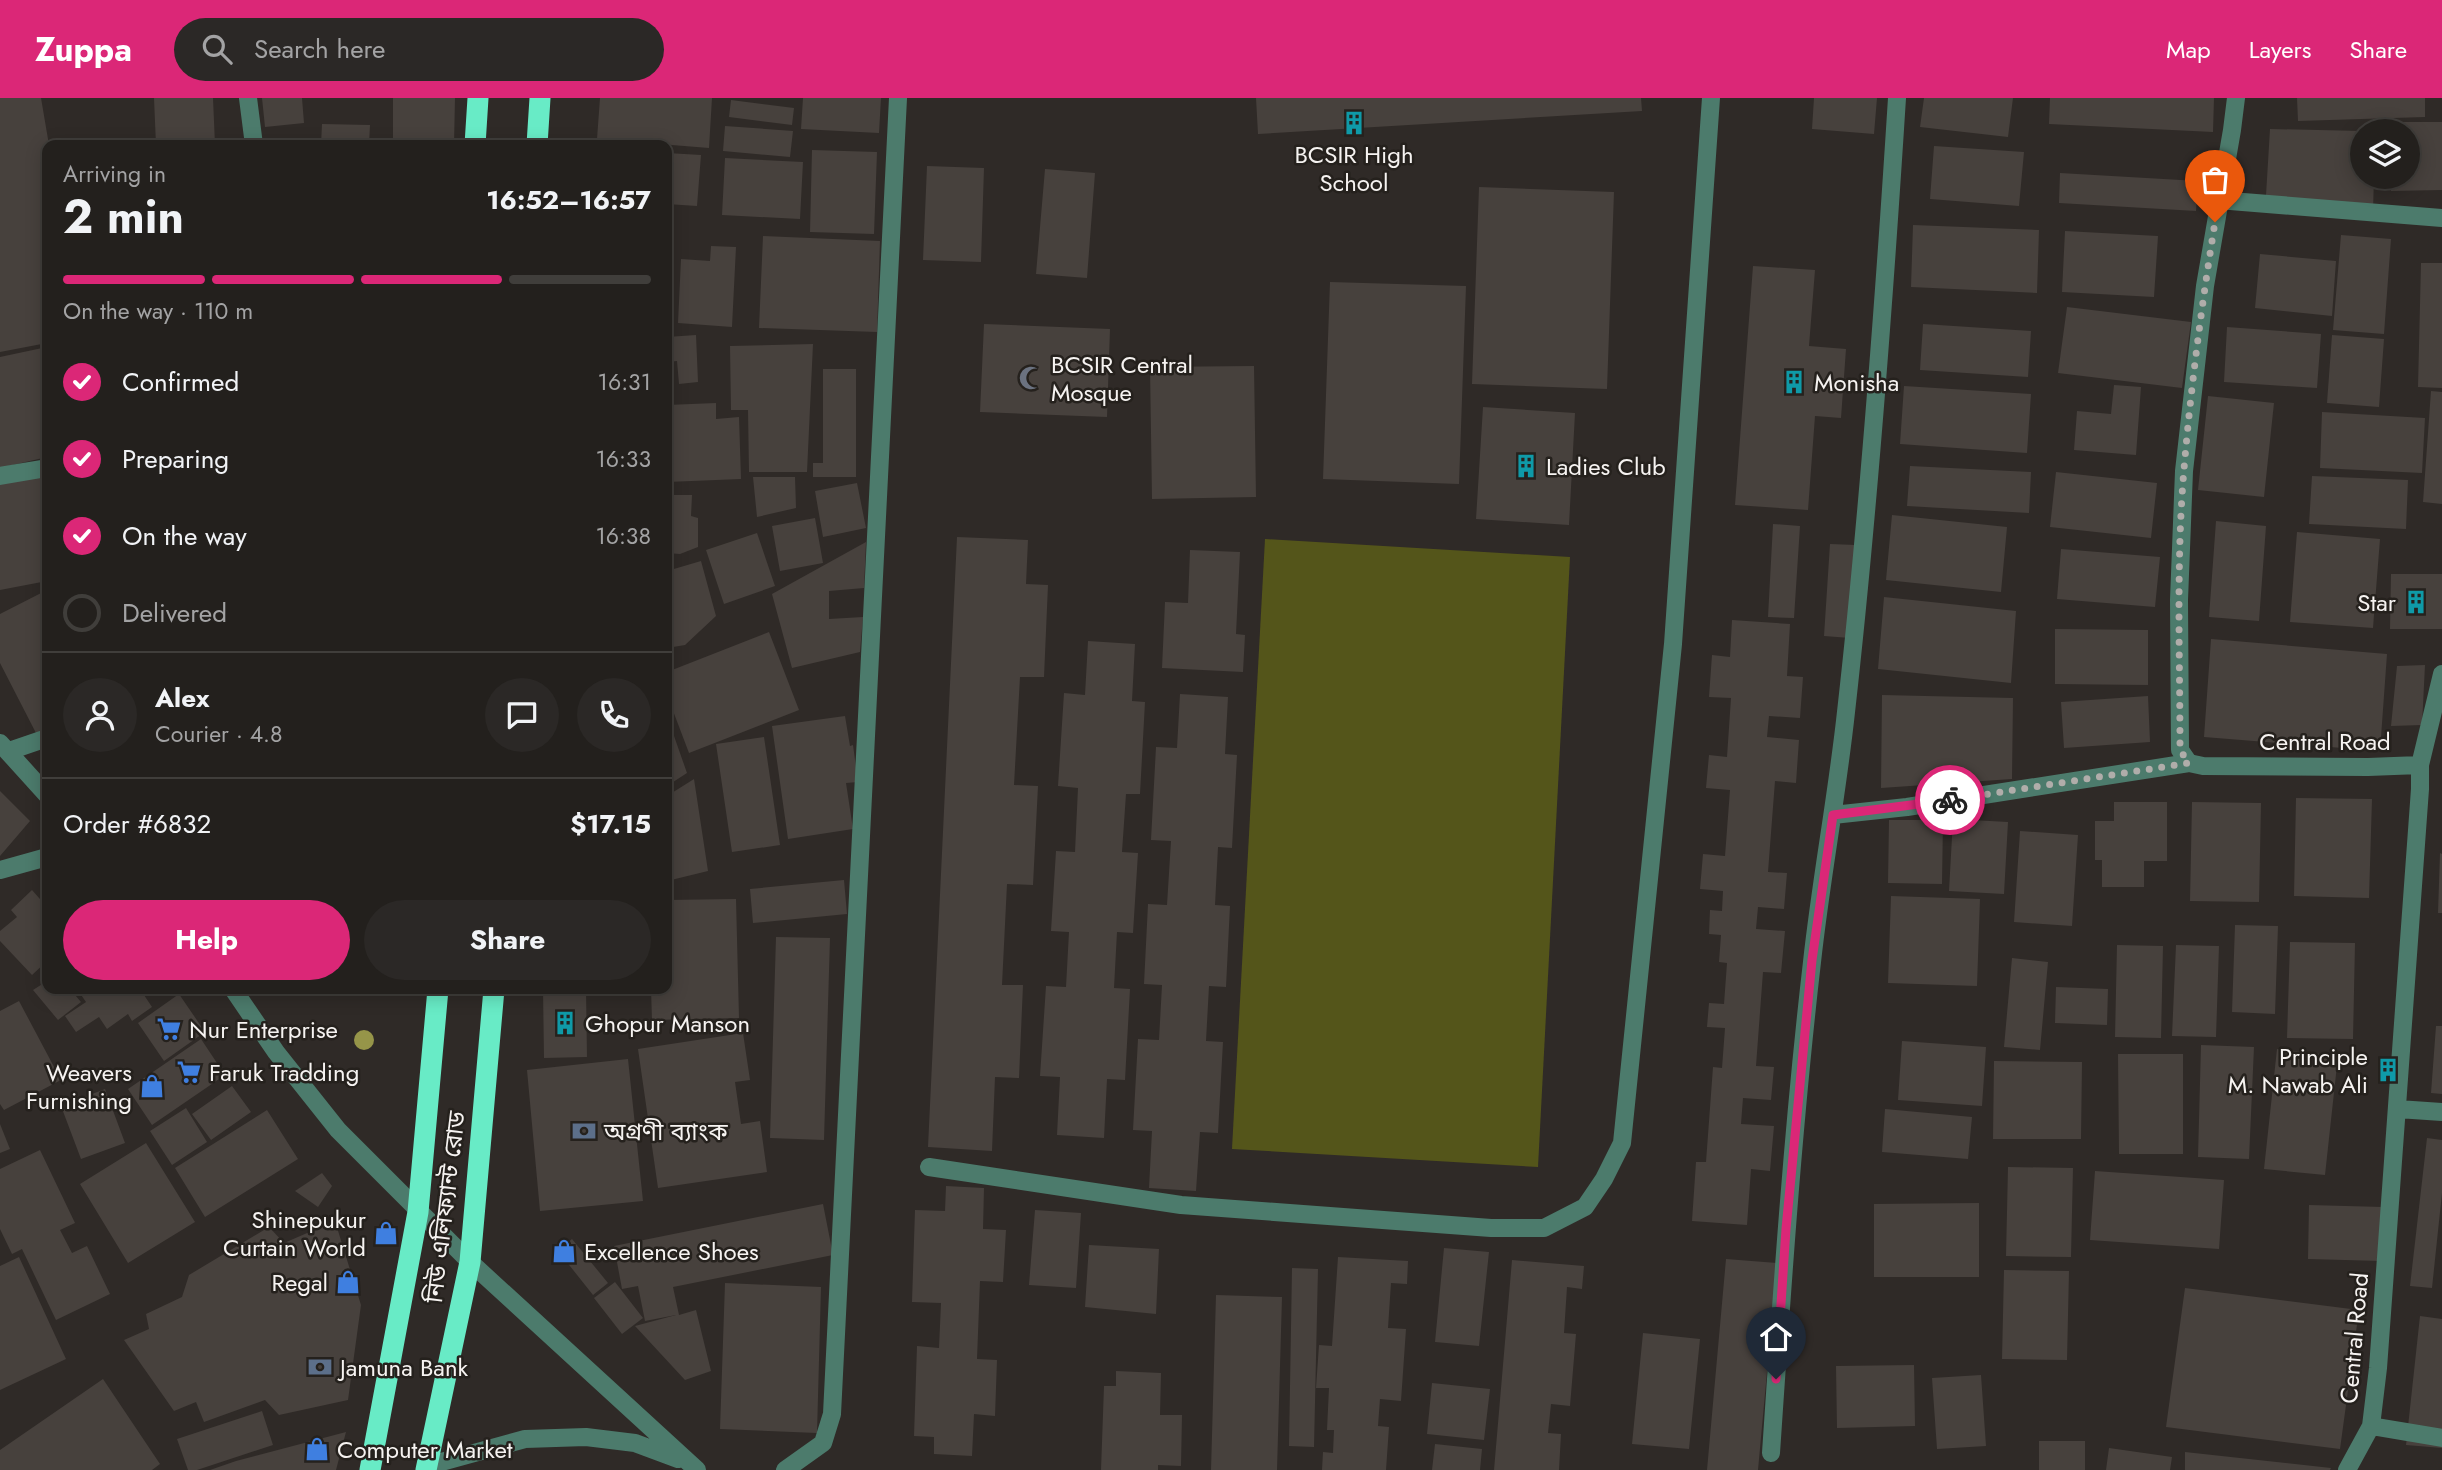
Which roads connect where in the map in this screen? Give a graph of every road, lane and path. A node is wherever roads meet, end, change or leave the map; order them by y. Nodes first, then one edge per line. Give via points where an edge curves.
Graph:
1 (248, 98) edge
2 (478, 98) edge
3 (540, 98) edge
4 (898, 98) edge
5 (1712, 98) edge
6 (1897, 98) edge
7 (2236, 98) edge
8 (253, 140) edge
9 (475, 140) edge
10 (537, 140) edge
11 (2218, 200) junction
12 (2442, 218) edge
13 (42, 469) edge
14 (0, 476) edge
15 (2442, 674) edge
16 (42, 739) edge
17 (4, 747) edge
18 (2189, 763) junction
19 (2420, 765) junction
20 (42, 789) edge
21 (1833, 815) junction
22 (42, 858) edge
23 (0, 870) edge
24 (237, 994) edge
25 (438, 994) edge
26 (494, 994) edge
27 (2398, 1109) junction
28 (2442, 1112) edge
29 (929, 1167) dead end
30 (418, 1212) junction
31 (470, 1262) junction
32 (2371, 1426) junction
33 (2442, 1438) edge
34 (1771, 1453) dead end
35 (692, 1466) edge
36 (427, 1468) edge
37 (370, 1470) edge
38 (785, 1470) edge
39 (2347, 1470) edge

1 - 8 street
2 - 9 highway
3 - 10 highway
4 - 38 street via 832,1414 822,1443
5 - 29 street via 1673,644 1622,1143 1585,1207 1544,1228 1491,1228 1181,1205
6 - 21 street via 1868,486
7 - 11 street
11 - 12 street
11 - 18 street via 2184,471 2180,750
13 - 14 street
15 - 19 street
16 - 17 street
17 - 20 street
18 - 19 street, Central Road
18 - 21 street, Central Road
19 - 27 street, Central Road
21 - 34 street via 1812,960 1786,1229
22 - 23 street
24 - 30 street via 338,1130
25 - 30 highway, নিউ এলিফ্যান্ট রোড
26 - 31 highway, নিউ এলিফ্যান্ট রোড
27 - 28 street
27 - 32 street, Central Road
30 - 31 street
30 - 37 highway, নিউ এলিফ্যান্ট রোড
31 - 35 street
31 - 36 highway, নিউ এলিফ্যান্ট রোড
32 - 33 street, Central Road
32 - 39 street, Central Road
35 - 36 street via 635,1443 586,1437 525,1439

